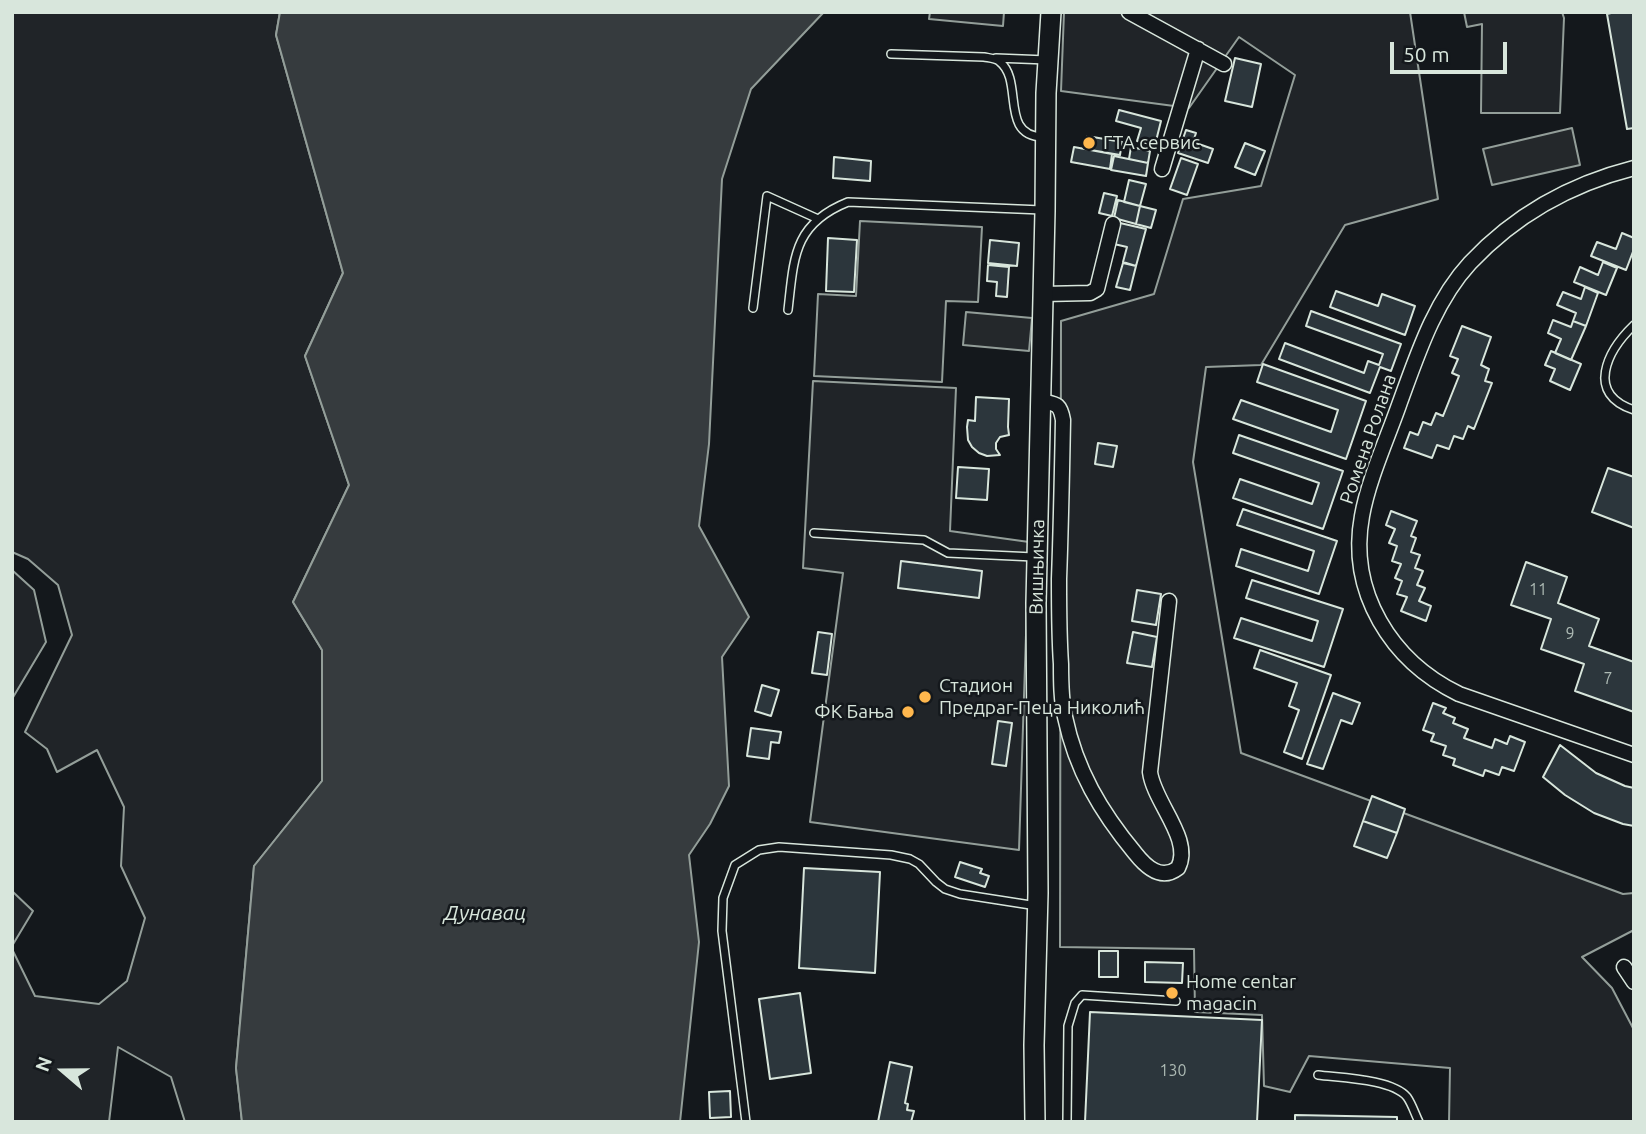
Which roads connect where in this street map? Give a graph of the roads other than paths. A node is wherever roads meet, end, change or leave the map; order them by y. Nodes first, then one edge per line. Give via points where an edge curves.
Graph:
1 (1051, 12) edge
2 (1129, 12) edge
3 (1198, 49) junction
4 (891, 54) dead end
5 (992, 58) junction
6 (1048, 60) junction
7 (1224, 64) dead end
8 (1046, 137) junction
9 (1634, 168) edge
10 (1162, 169) dead end
11 (1045, 211) junction
12 (818, 219) junction
13 (1113, 224) dead end
14 (1043, 294) junction
15 (753, 308) dead end
16 (788, 310) dead end
17 (1634, 325) edge
18 (1041, 401) junction
19 (1634, 410) edge
20 (814, 533) dead end
21 (1037, 557) junction
22 (1169, 601) dead end
23 (1634, 755) edge
24 (1038, 906) junction
25 (1624, 967) dead end
26 (1634, 982) edge
27 (1175, 1000) dead end
28 (1318, 1075) dead end
29 (746, 1122) edge
30 (1035, 1122) edge
31 (1067, 1122) edge
32 (1419, 1122) edge

1 - 6 street, Вишњичка
2 - 3 street
3 - 7 street
3 - 10 street
4 - 5 lane
5 - 6 lane
5 - 8 lane via 1006,69 1020,126 1034,137
6 - 8 street, Вишњичка
8 - 11 street, Вишњичка
9 - 23 street, Ромена Ролана via 1547,201 1491,243 1457,278 1436,313 1404,391 1364,504 1360,550 1375,614 1393,643 1417,668 1459,694
11 - 12 lane via 848,202
11 - 14 street, Вишњичка
12 - 15 lane via 767,196
12 - 16 lane via 797,250
13 - 14 street via 1097,289
14 - 18 street, Вишњичка
17 - 19 lane via 1616,344 1605,384 1610,396
18 - 21 street, Вишњичка
18 - 22 street via 1060,407 1063,420 1059,620 1069,734 1089,786 1109,821 1142,861 1166,874 1178,868 1183,854 1150,772
20 - 21 lane via 924,540 948,553
21 - 24 street, Вишњичка
24 - 29 lane via 945,889 919,864 891,855 779,847 759,850 735,865 723,898 722,931
24 - 30 street, Вишњичка
25 - 26 street
27 - 31 lane via 1082,995 1068,1026
28 - 32 lane via 1396,1088 1406,1095

